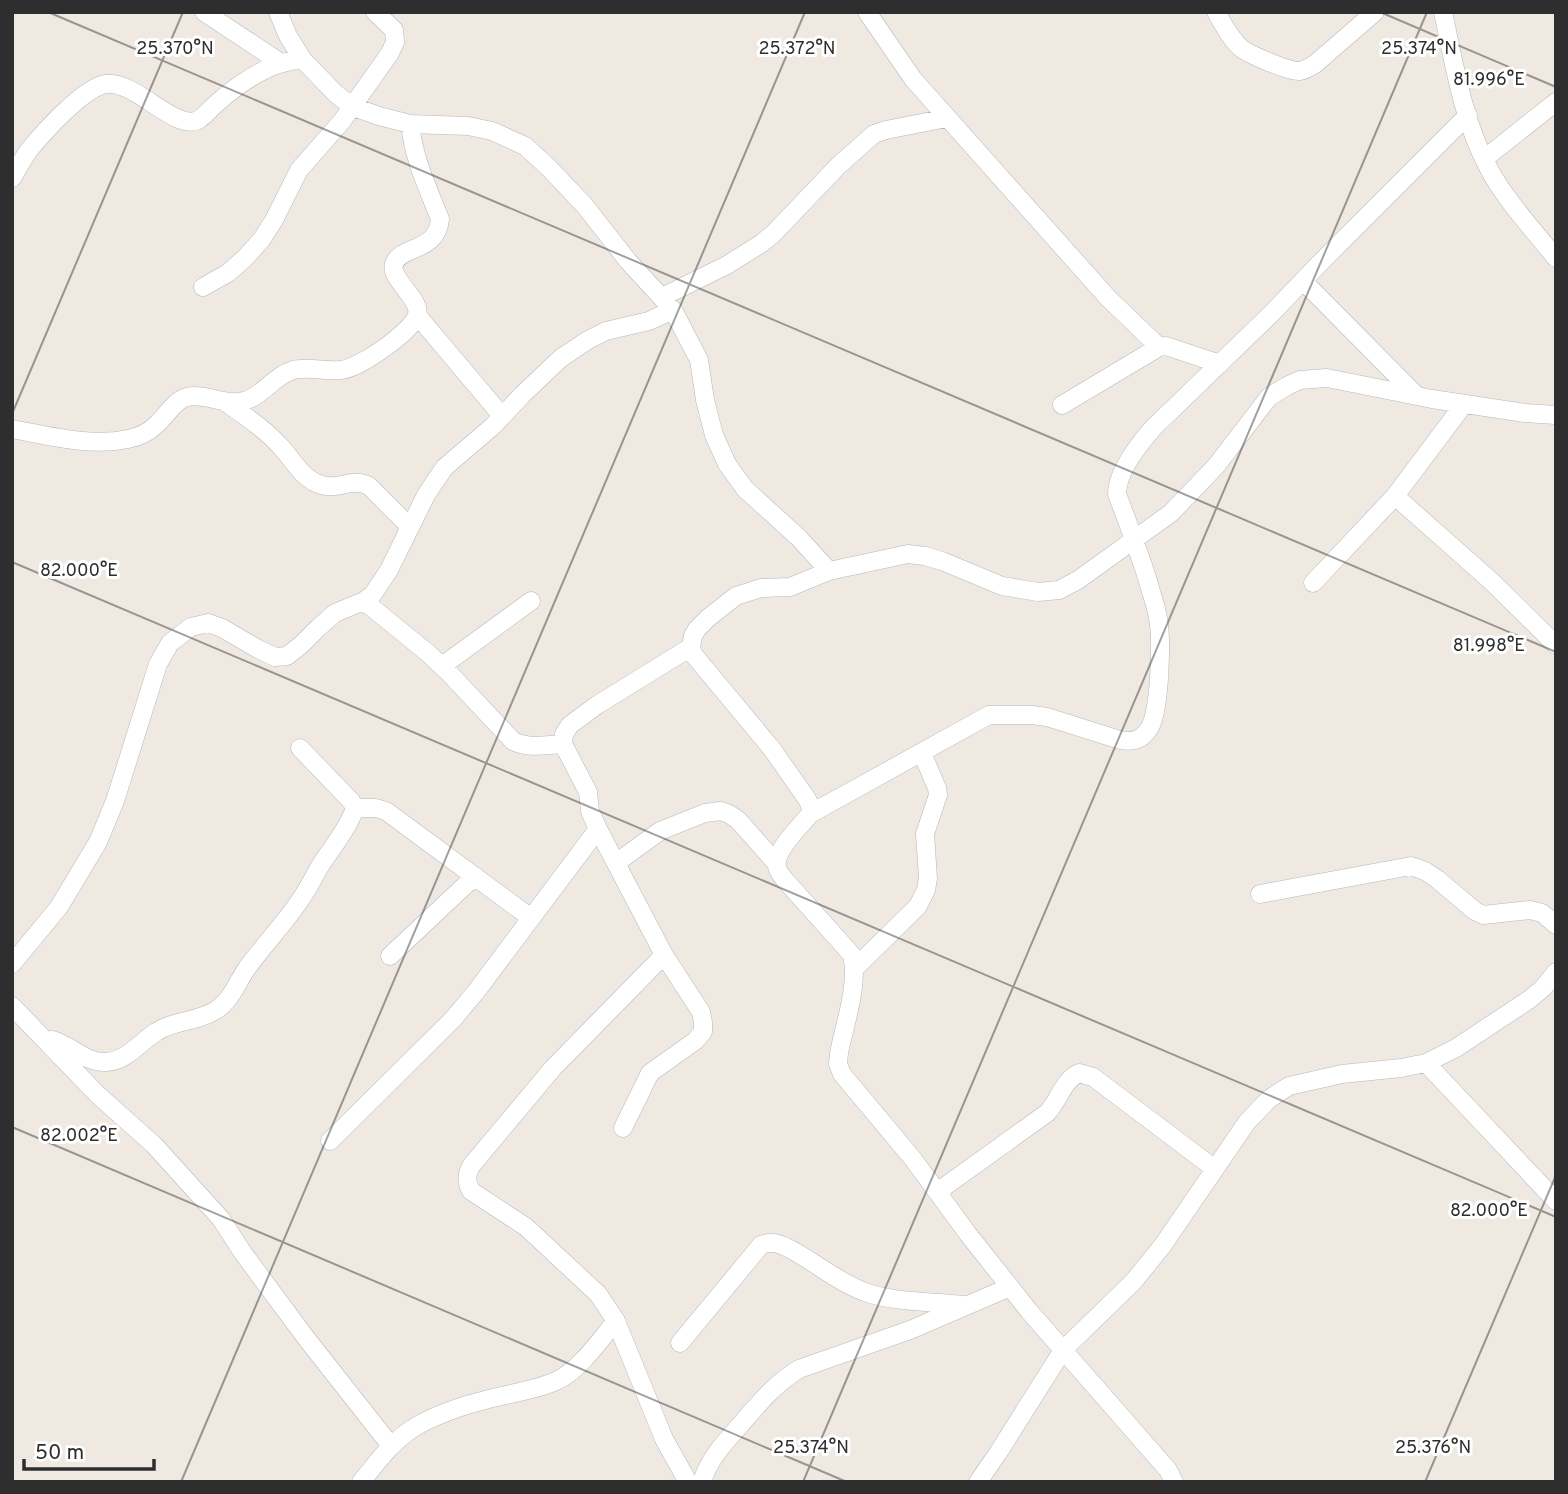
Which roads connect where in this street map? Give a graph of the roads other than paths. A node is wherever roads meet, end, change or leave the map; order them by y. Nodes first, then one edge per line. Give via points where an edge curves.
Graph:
1 (204, 12) edge
2 (278, 12) edge
3 (375, 12) edge
4 (867, 12) edge
5 (1216, 12) edge
6 (1374, 12) edge
7 (1443, 12) edge
8 (303, 60) junction
9 (281, 62) junction
10 (1556, 102) edge
11 (353, 107) junction
12 (1468, 115) junction
13 (947, 118) junction
14 (410, 124) junction
15 (1484, 159) junction
16 (12, 178) edge
17 (1556, 258) edge
18 (1303, 281) junction
19 (202, 287) dead end
20 (668, 303) junction
21 (417, 315) junction
22 (1159, 347) junction
23 (1220, 363) junction
24 (1417, 396) junction
25 (225, 402) junction
26 (1465, 404) junction
27 (1062, 405) dead end
28 (1556, 415) edge
29 (502, 416) junction
30 (12, 429) edge
31 (1395, 496) junction
32 (410, 527) junction
33 (1135, 539) junction
34 (829, 571) junction
35 (1313, 583) dead end
36 (364, 601) junction
37 (531, 601) dead end
38 (1556, 645) edge
39 (691, 648) junction
40 (442, 666) junction
41 (563, 744) junction
42 (300, 748) dead end
43 (922, 753) junction
44 (355, 808) junction
45 (810, 814) junction
46 (598, 830) junction
47 (616, 863) junction
48 (776, 863) junction
49 (475, 876) junction
50 (1260, 894) dead end
51 (531, 918) junction
52 (1556, 925) edge
53 (663, 955) junction
54 (390, 956) dead end
55 (12, 964) edge
56 (855, 968) junction
57 (1556, 972) edge
58 (12, 1006) edge
59 (45, 1040) junction
60 (1426, 1063) junction
61 (623, 1128) dead end
62 (330, 1141) dead end
63 (1215, 1170) junction
64 (937, 1192) junction
65 (1556, 1201) edge
66 (1010, 1287) junction
67 (967, 1305) junction
68 (616, 1321) junction
69 (680, 1343) dead end
70 (1063, 1350) junction
71 (391, 1446) junction
72 (361, 1482) edge
73 (688, 1482) edge
74 (702, 1482) edge
75 (978, 1482) edge
76 (1174, 1482) edge

1 - 9 street
2 - 8 street
3 - 11 street via 394,30 395,42
4 - 13 street via 913,79
5 - 6 street via 1243,49 1297,71 1315,64
7 - 12 street
8 - 9 street
8 - 11 street
9 - 16 street via 235,88 189,123 130,89 103,84 57,119
10 - 15 street
11 - 14 street
11 - 19 street via 299,170 262,239 228,273
12 - 15 street
12 - 18 street
13 - 20 street via 874,134 762,243
13 - 22 street via 1108,298
14 - 20 street via 468,126 525,146
14 - 21 street via 417,162 440,219 436,236 394,262 393,270
15 - 17 street
18 - 23 street
18 - 24 street
20 - 29 street via 649,321 606,331 561,358
20 - 34 street via 699,360 714,436 727,464 744,489 799,537
21 - 25 street via 396,340 356,366 295,370 247,401
21 - 29 street
22 - 23 street
22 - 27 street
23 - 33 street via 1138,445 1121,478 1117,495
24 - 26 street
24 - 33 street via 1327,378 1287,386 1269,397 1195,490
25 - 30 street via 184,397 156,426 128,439 97,442
25 - 32 street via 261,428 312,481 337,487 362,482
26 - 28 street
26 - 31 street
29 - 32 street via 445,467
31 - 35 street
31 - 38 street
32 - 36 street via 384,578
33 - 34 street via 1059,590 1002,586 942,561 908,554
33 - 43 street via 1161,634 1155,710 1152,724 1141,738 1121,740 1047,717 989,715
34 - 39 street via 790,587 761,588 736,596 697,629
36 - 40 street
36 - 55 street via 335,613 287,656 275,657 208,623 191,626 170,643 158,664 115,801 97,842 59,907
37 - 40 street
39 - 41 street via 570,725
39 - 45 street via 772,749 807,799
40 - 41 street via 513,741 527,746
41 - 46 street via 588,792
42 - 44 street
43 - 45 street
43 - 56 street via 938,795 925,835 926,890 918,906
44 - 49 street via 386,811
44 - 59 street via 306,892 214,1012 165,1026 125,1055 105,1062
45 - 48 street via 783,846
46 - 47 street
46 - 51 street
47 - 48 street via 660,831 721,811 738,820
47 - 53 street
48 - 56 street via 785,880 852,955
49 - 51 street
49 - 54 street
50 - 52 street via 1411,866 1437,879 1483,915 1530,911 1542,913
51 - 62 street via 454,1018
53 - 61 street via 701,1012 703,1032 650,1073
53 - 68 street via 553,1068 467,1174 471,1191 526,1227 598,1294
56 - 64 street via 838,1064
57 - 60 street via 1530,999
58 - 59 street
59 - 71 street via 221,1219
60 - 63 street via 1289,1086 1247,1122
60 - 65 street
63 - 64 street via 1093,1077 1079,1073 1072,1076 1047,1113
63 - 70 street via 1133,1282
64 - 66 street
66 - 67 street
66 - 70 street
67 - 69 street via 865,1293 788,1248 769,1242 761,1245
67 - 74 street via 784,1379 717,1452
68 - 71 street via 580,1364 558,1381 427,1421
68 - 73 street via 664,1439
70 - 75 street
70 - 76 street
71 - 72 street

